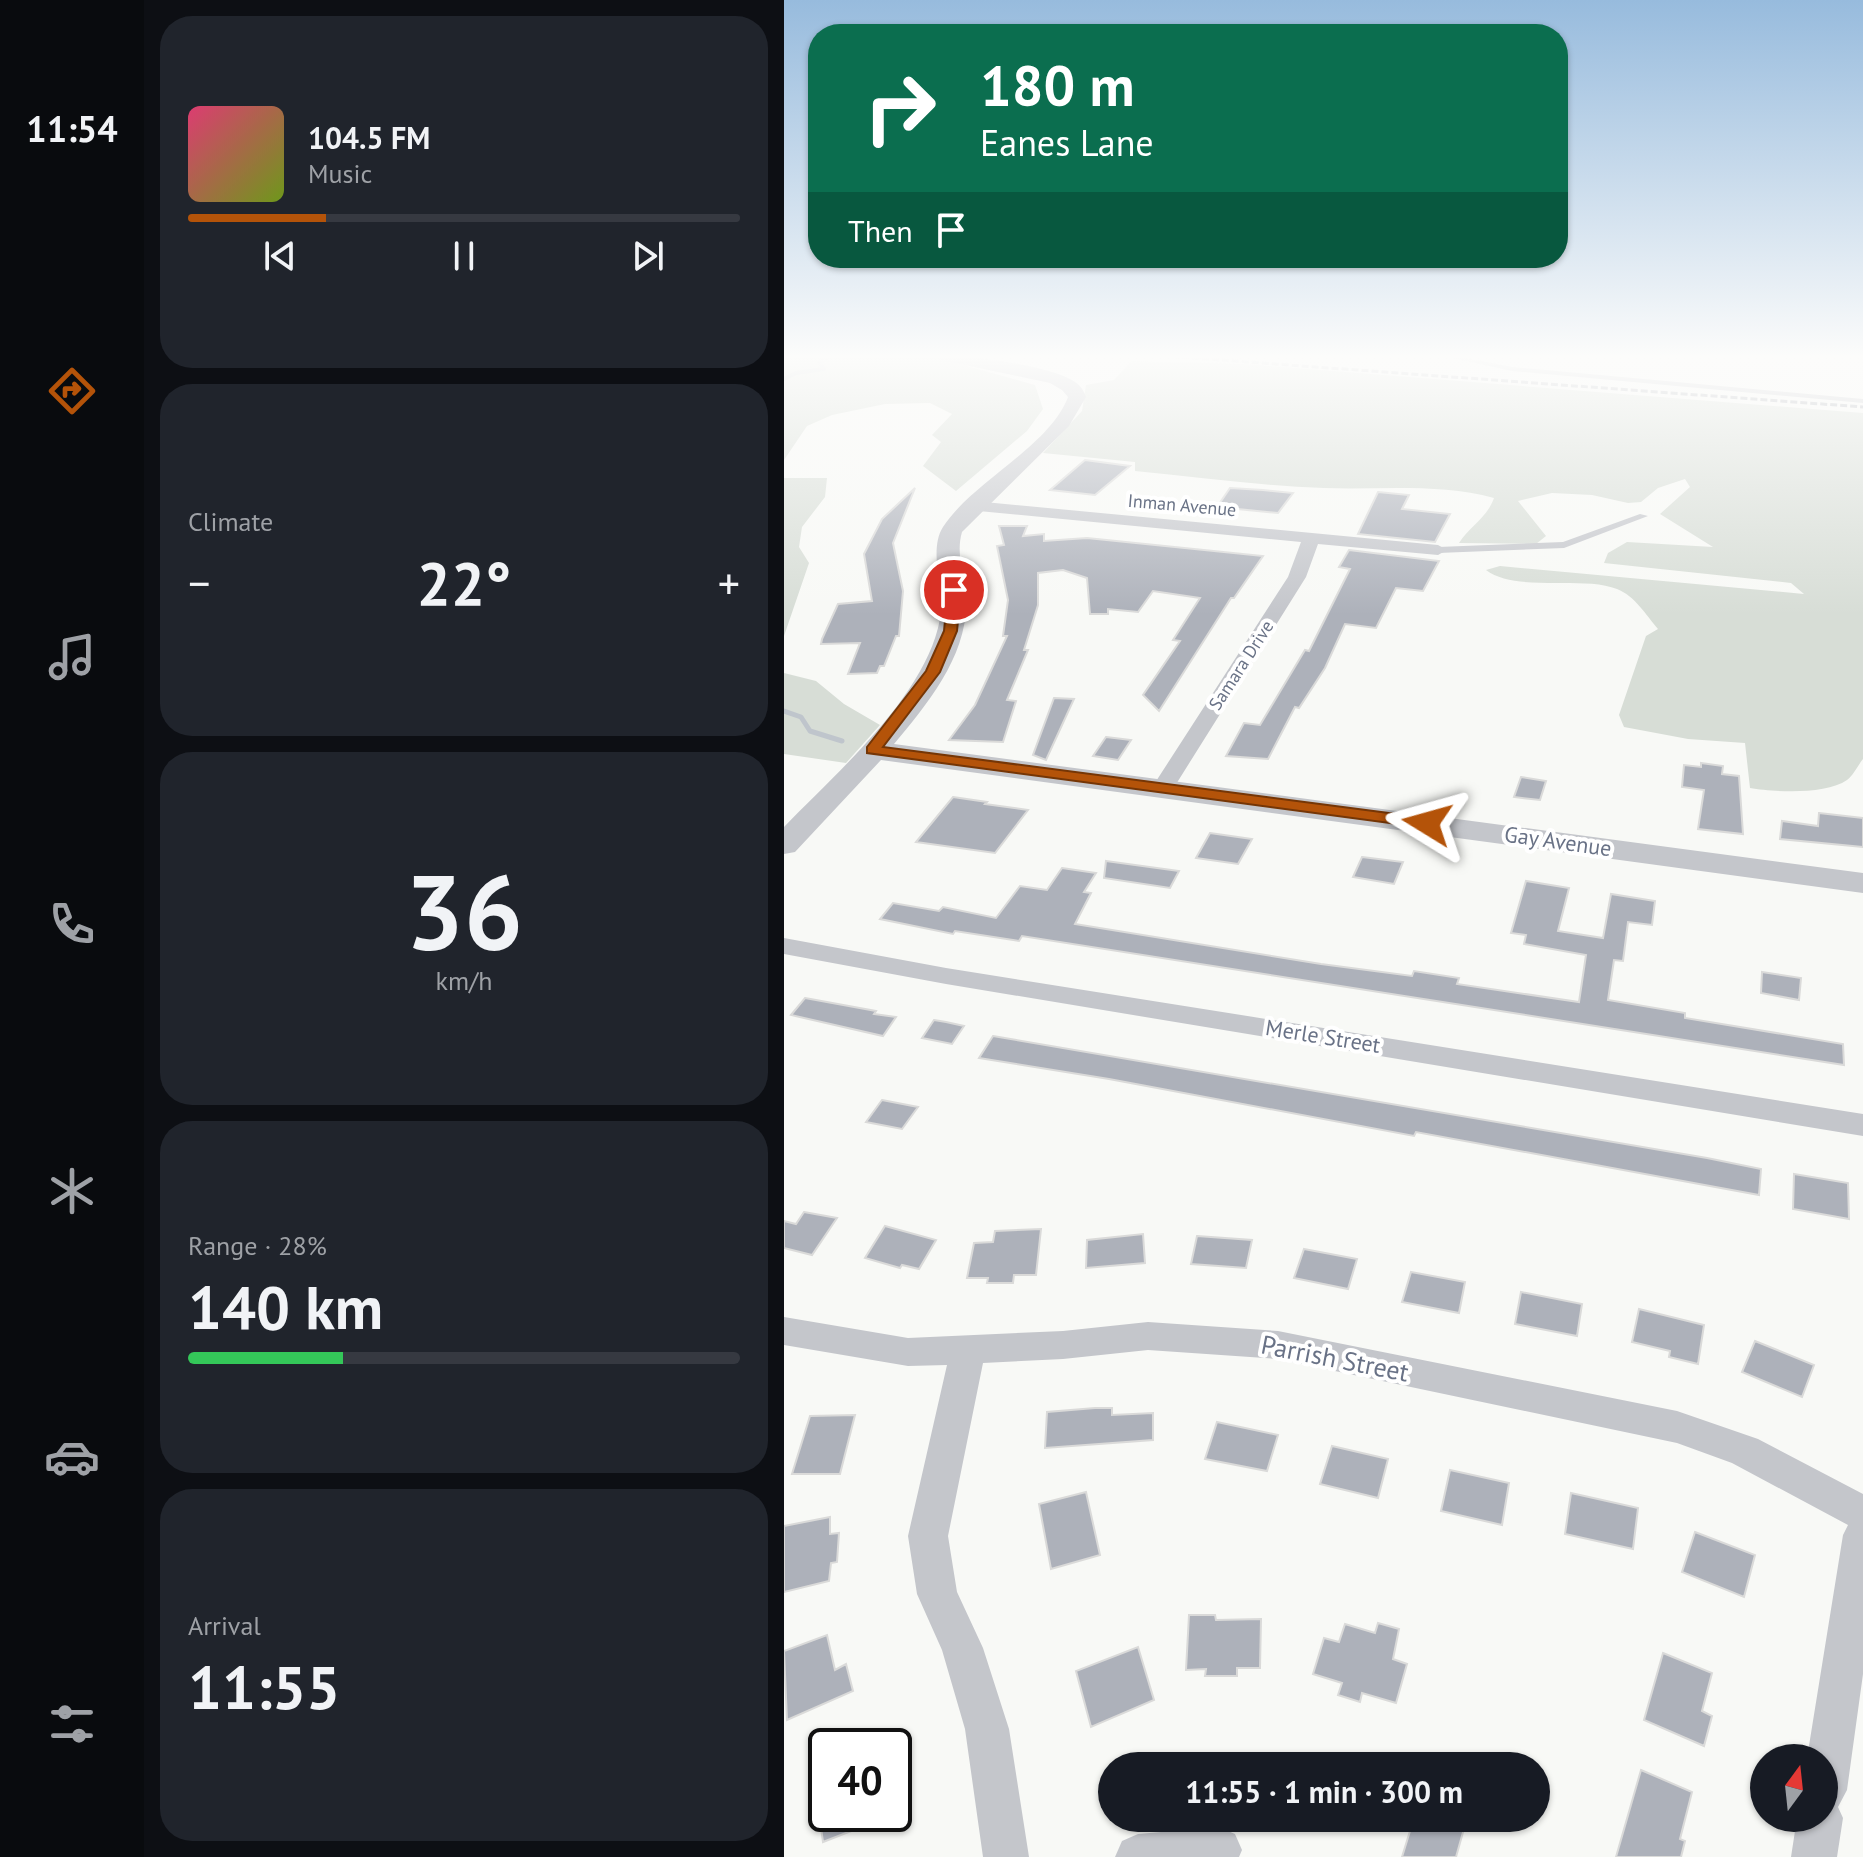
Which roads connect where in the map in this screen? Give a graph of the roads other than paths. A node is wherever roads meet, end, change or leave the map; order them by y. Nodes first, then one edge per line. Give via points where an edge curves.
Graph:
1 (1044, 442) edge
2 (974, 506) junction
3 (1643, 516) dead end
4 (1312, 537) junction
5 (1438, 550) joint
6 (872, 750) junction
7 (1162, 789) junction
8 (784, 845) edge
9 (1863, 883) edge
10 (784, 946) edge
11 (1863, 1125) edge
12 (784, 1331) edge
13 (968, 1349) junction
14 (1863, 1513) edge
15 (1863, 1535) edge
16 (1831, 1744) edge
17 (1818, 1832) edge
18 (1219, 1850) dead end
19 (1006, 1857) edge
20 (1138, 1857) edge
21 (1814, 1857) edge

1 - 2 street
2 - 4 street, Inman Avenue
2 - 6 street via 948,536 955,607 946,645 933,672
3 - 5 lane via 1564,545
4 - 5 street, Inman Avenue
4 - 7 street, Samara Drive via 1297,577
6 - 7 street, Gay Avenue
6 - 8 street
7 - 9 street, Gay Avenue
10 - 11 street, Merle Street
12 - 13 street, Parrish Street via 908,1352
13 - 14 street, Parrish Street via 1148,1336 1278,1345 1677,1427 1745,1451
13 - 19 street via 928,1536 937,1594 962,1648 987,1729
15 - 16 street
17 - 21 street
18 - 20 street

